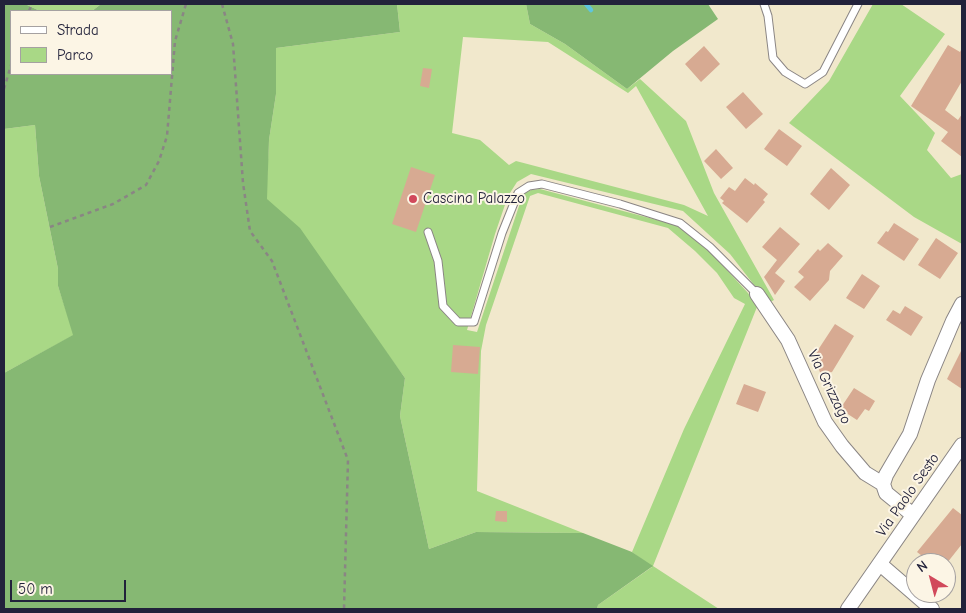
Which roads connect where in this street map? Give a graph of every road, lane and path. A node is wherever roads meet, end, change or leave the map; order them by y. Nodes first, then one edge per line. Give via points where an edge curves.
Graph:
1 (186, 4) edge
2 (222, 4) edge
3 (764, 4) edge
4 (858, 4) edge
5 (10, 68) edge
6 (4, 89) edge
7 (50, 227) dead end
8 (428, 232) dead end
9 (757, 294) joint
10 (962, 304) edge
11 (962, 444) edge
12 (883, 484) junction
13 (913, 515) junction
14 (880, 564) junction
15 (344, 609) edge
16 (848, 609) edge
17 (932, 609) edge

1 - 7 path via 175,41 167,136 146,186 113,204
2 - 15 path via 234,44 243,183 250,231 272,261 348,460
3 - 4 lane via 773,58 785,72 805,84 823,72
5 - 6 path
8 - 9 lane via 438,261 444,306 458,322 474,322 518,192 542,184 680,223 710,247
9 - 12 street, Via Grizzago via 788,340 825,422 866,473
10 - 12 street via 928,380 910,434
11 - 13 street, Via Paolo Sesto
12 - 13 street, Via Grizzago via 886,493
13 - 14 street, Via Paolo Sesto
14 - 16 street, Via Paolo Sesto
14 - 17 street

